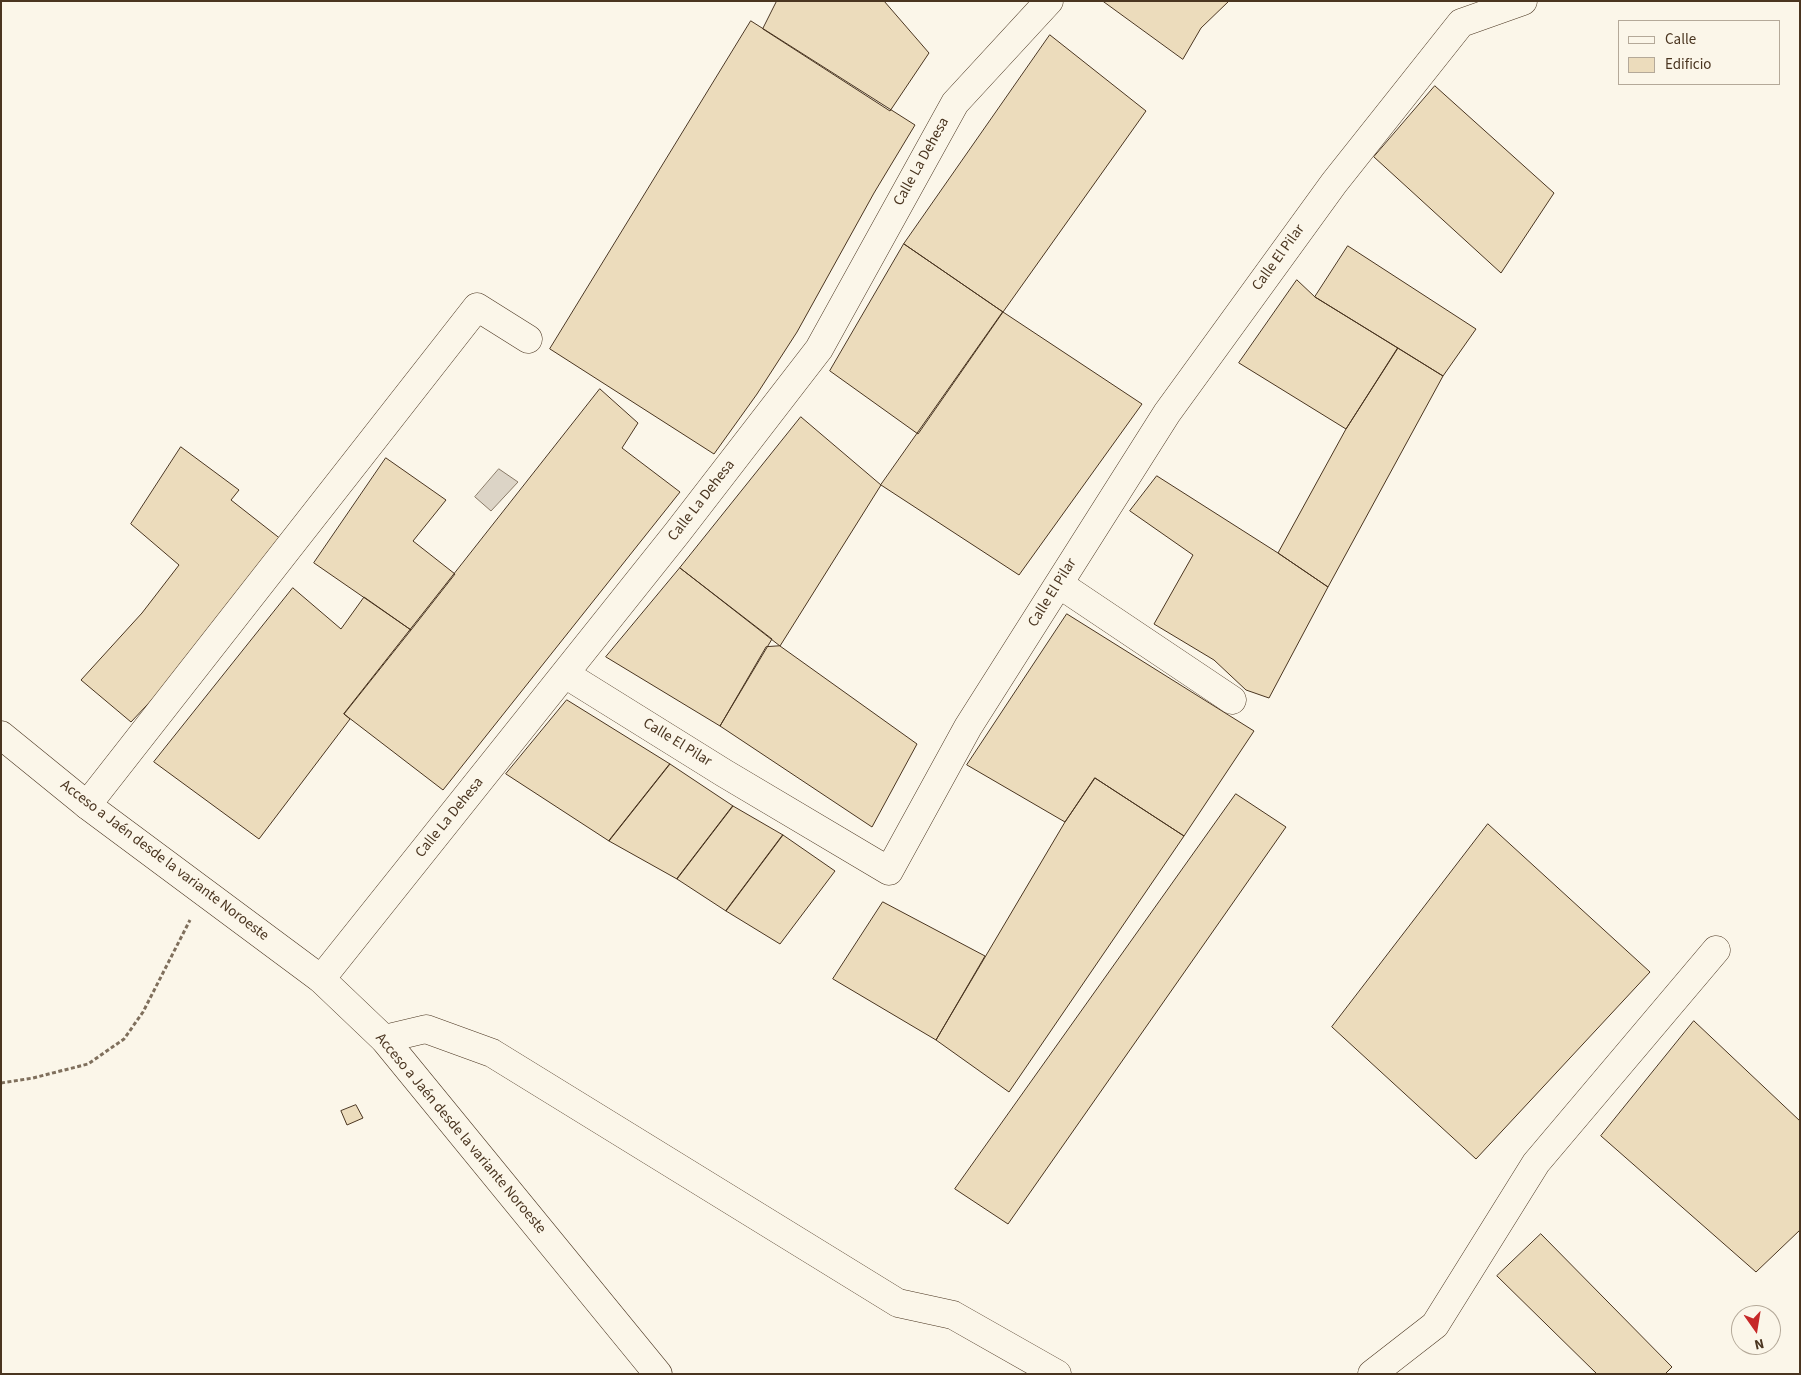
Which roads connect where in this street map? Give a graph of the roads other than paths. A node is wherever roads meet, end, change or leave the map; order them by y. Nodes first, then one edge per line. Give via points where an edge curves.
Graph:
1 (1050, 1) edge
2 (1523, 1) edge
3 (528, 339) dead end
4 (1059, 584) junction
5 (565, 674) junction
6 (1232, 700) dead end
7 (1, 735) edge
8 (87, 805) junction
9 (1716, 950) dead end
10 (321, 980) junction
11 (384, 1039) junction
12 (658, 1374) edge
13 (1057, 1374) edge
14 (1372, 1374) edge

1 - 5 street, Calle La Dehesa via 955,103 819,349
2 - 4 street, Calle El Pilar via 1461,23 1334,182 1167,413
3 - 8 street via 477,307
4 - 5 street, Calle El Pilar via 968,727 889,871
4 - 6 street
5 - 10 street, Calle La Dehesa
7 - 8 street, Acceso a Jaén desde la variante Noroeste
8 - 10 street, Acceso a Jaén desde la variante Noroeste
9 - 14 street via 1536,1163 1435,1325
10 - 11 street, Acceso a Jaén desde la variante Noroeste
11 - 12 street, Acceso a Jaén desde la variante Noroeste
11 - 13 street via 426,1029 492,1052 898,1303 953,1315

